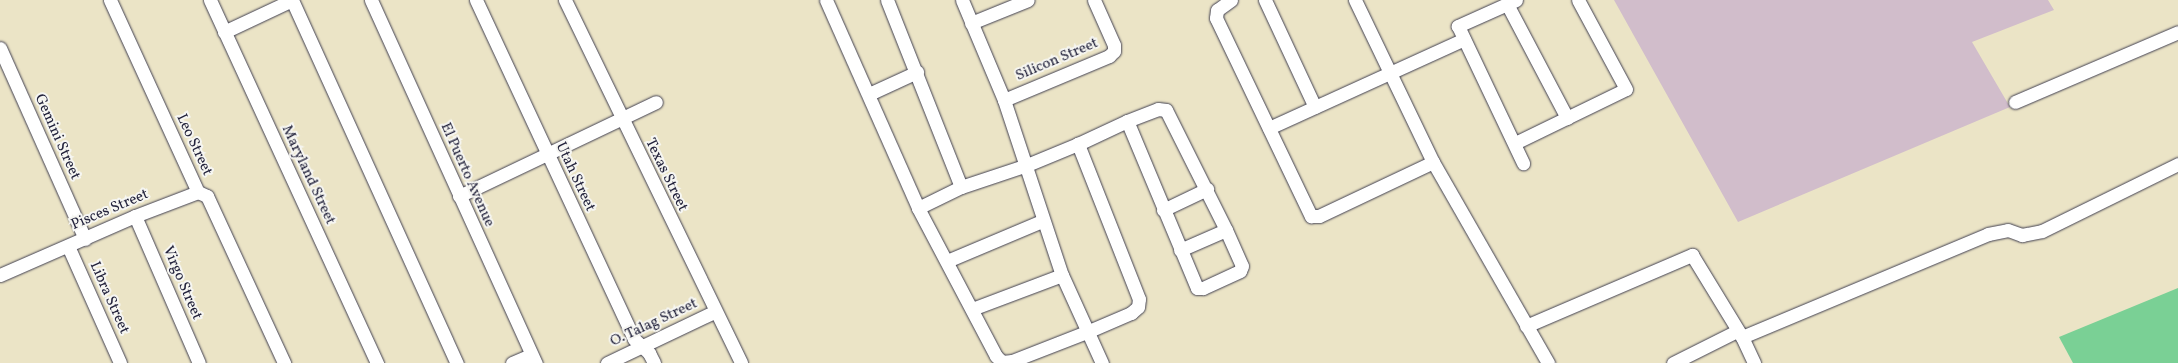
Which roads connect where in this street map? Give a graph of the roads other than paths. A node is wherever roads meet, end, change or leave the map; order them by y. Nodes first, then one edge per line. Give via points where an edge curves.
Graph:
1 (110, 0) edge
2 (210, 0) edge
3 (292, 0) edge
4 (371, 0) edge
5 (476, 0) edge
6 (565, 0) edge
7 (826, 0) edge
8 (887, 0) edge
9 (962, 0) edge
10 (1028, 0) edge
11 (1094, 0) edge
12 (1231, 0) edge
13 (1265, 0) edge
14 (1355, 0) edge
15 (1578, 0) edge
16 (1512, 2) edge
17 (971, 23) junction
18 (224, 32) junction
19 (2178, 32) edge
20 (1464, 39) junction
21 (0, 48) edge
22 (917, 72) junction
23 (1389, 73) junction
24 (869, 94) junction
25 (1004, 100) junction
26 (656, 102) dead end
27 (2016, 102) dead end
28 (1314, 107) junction
29 (1567, 118) junction
30 (621, 119) junction
31 (1127, 121) junction
32 (1269, 128) junction
33 (1515, 143) junction
34 (1078, 144) junction
35 (547, 154) junction
36 (1433, 162) junction
37 (1523, 163) dead end
38 (2178, 164) edge
39 (1027, 165) junction
40 (961, 187) junction
41 (1207, 190) junction
42 (198, 192) junction
43 (459, 196) junction
44 (918, 208) junction
45 (1163, 210) junction
46 (135, 216) junction
47 (1042, 221) junction
48 (1226, 230) junction
49 (85, 238) junction
50 (68, 246) junction
51 (1180, 250) junction
52 (947, 261) junction
53 (0, 275) edge
54 (1062, 275) junction
55 (972, 309) junction
56 (714, 312) junction
57 (1526, 326) junction
58 (1089, 331) junction
59 (1740, 334) junction
60 (641, 346) junction
61 (534, 359) edge
62 (120, 363) edge
63 (199, 363) edge
64 (284, 363) edge
65 (377, 363) edge
66 (457, 363) edge
67 (512, 363) edge
68 (607, 363) edge
69 (654, 363) edge
70 (741, 363) edge
71 (1102, 363) edge
72 (1548, 363) edge
73 (1673, 363) edge
74 (1754, 363) edge

1 - 42 street, Leo Street
2 - 18 street, Maryland Street
3 - 18 street
3 - 66 street
4 - 43 street, El Puerto Avenue
5 - 35 street, Utah Street
6 - 30 street, Texas Street
7 - 24 street
8 - 22 street
9 - 17 street
10 - 17 street
11 - 25 street, Silicon Street via 1114,45 1114,51 1109,56
12 - 32 street via 1216,10 1216,18
13 - 28 street
14 - 23 street
15 - 29 street via 1626,89
16 - 20 street via 1458,26
16 - 29 street
17 - 25 street
18 - 65 street, Maryland Street
19 - 27 street
20 - 23 street
20 - 33 street
21 - 49 street, Gemini Street
22 - 24 street
22 - 40 street
23 - 28 street
23 - 36 street
24 - 44 street
25 - 39 street
26 - 30 street
28 - 32 street
29 - 33 street
30 - 35 street
30 - 56 street, Texas Street
31 - 34 street
31 - 41 street via 1158,109 1166,110
31 - 45 street
32 - 36 street via 1311,216 1319,216
33 - 37 street
34 - 39 street
34 - 58 street via 1139,299 1138,307 1131,313
35 - 43 street
35 - 60 street, Utah Street via 634,339
36 - 57 street
38 - 59 street via 2042,231 2022,235 2008,230 1988,234
39 - 40 street
39 - 47 street
40 - 44 street
41 - 45 street
41 - 48 street
42 - 46 street, Pisces Street
42 - 64 street, Leo Street via 207,196
43 - 61 street, El Puerto Avenue
44 - 52 street
45 - 51 street
46 - 49 street, Pisces Street
46 - 63 street, Virgo Street
47 - 52 street
47 - 54 street
48 - 51 street
48 - 51 street via 1242,266 1240,271 1204,288 1197,288
49 - 50 street, Pisces Street
50 - 53 street, Pisces Street
50 - 62 street, Libra Street
52 - 55 street
54 - 55 street
54 - 58 street
55 - 58 street via 996,356 1002,362 1012,361
56 - 60 street, O. Talag Street
56 - 70 street, Texas Street
57 - 59 street via 1692,255
57 - 72 street
58 - 71 street
59 - 73 street
59 - 74 street
60 - 68 street, O. Talag Street
60 - 69 street, Utah Street
61 - 67 street

